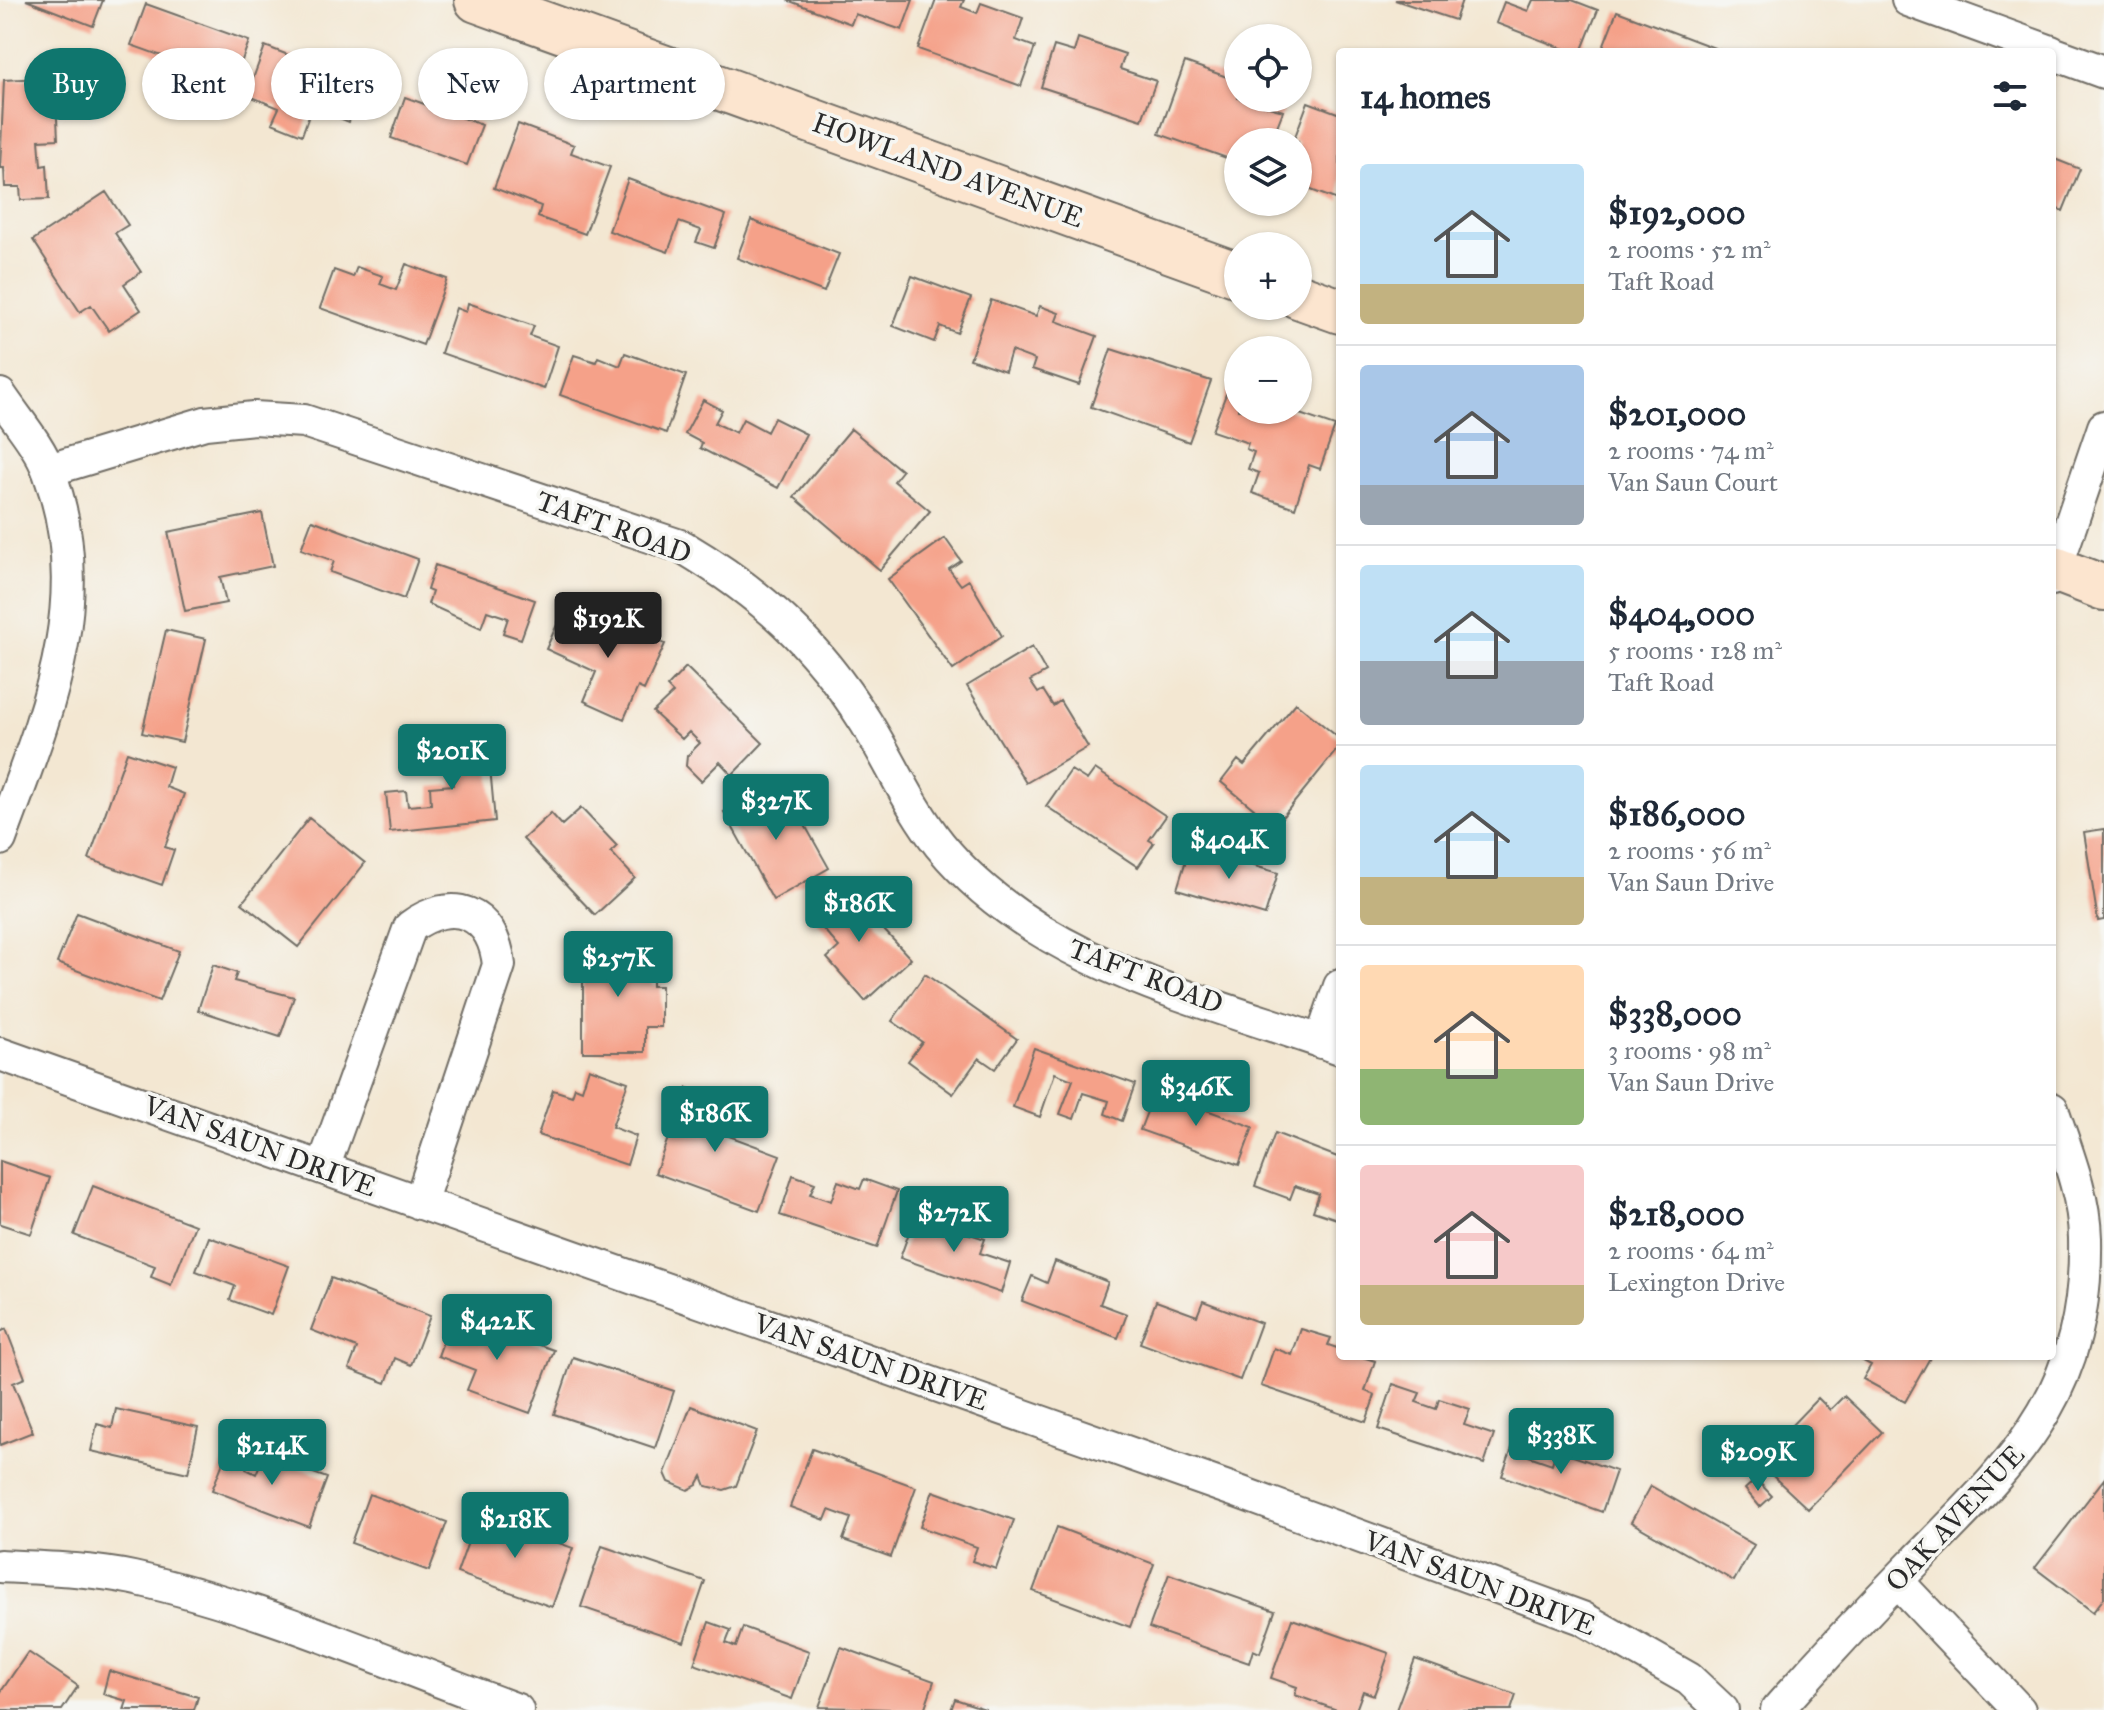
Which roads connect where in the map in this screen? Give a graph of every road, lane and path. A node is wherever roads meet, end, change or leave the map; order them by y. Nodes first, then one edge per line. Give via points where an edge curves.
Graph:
1 (477, 0) edge
2 (1908, 0) edge
3 (534, 10) edge
4 (2040, 48) edge
5 (2056, 54) edge
6 (2104, 72) edge
7 (1224, 270) edge
8 (1312, 301) edge
9 (1336, 310) edge
10 (0, 395) edge
11 (2104, 427) edge
12 (49, 470) junction
13 (2056, 563) edge
14 (2056, 573) edge
15 (2104, 588) edge
16 (0, 839) edge
17 (1336, 1012) edge
18 (1331, 1045) edge
19 (0, 1054) edge
20 (2056, 1121) edge
21 (323, 1168) junction
22 (420, 1203) junction
23 (0, 1566) edge
24 (1897, 1581) junction
25 (463, 1701) edge
26 (517, 1710) edge
27 (1722, 1710) edge
28 (1777, 1710) edge
29 (2019, 1710) edge

1 - 3 street, HOWLAND AVENUE
2 - 4 street
3 - 7 street, HOWLAND AVENUE
5 - 6 street
8 - 9 street
10 - 12 street
11 - 13 street
12 - 16 street via 67,573 65,634 53,694
12 - 18 street, TAFT ROAD via 205,423 254,418 304,421 683,547 788,621 829,667 867,723 902,791 941,846 988,894 1042,934 1096,962
14 - 15 street
17 - 18 street
19 - 21 street, VAN SAUN DRIVE
20 - 24 street, OAK AVENUE via 2076,1180 2085,1235 2083,1292 2072,1347 2055,1395 2026,1444
21 - 22 street, VAN SAUN DRIVE
21 - 22 street via 410,927 428,914 449,909 469,914 486,926 497,944 499,965
22 - 27 street, VAN SAUN DRIVE via 1582,1618 1689,1679
23 - 25 street via 130,1578 211,1598
24 - 28 street, OAK AVENUE
24 - 29 street
25 - 26 street

